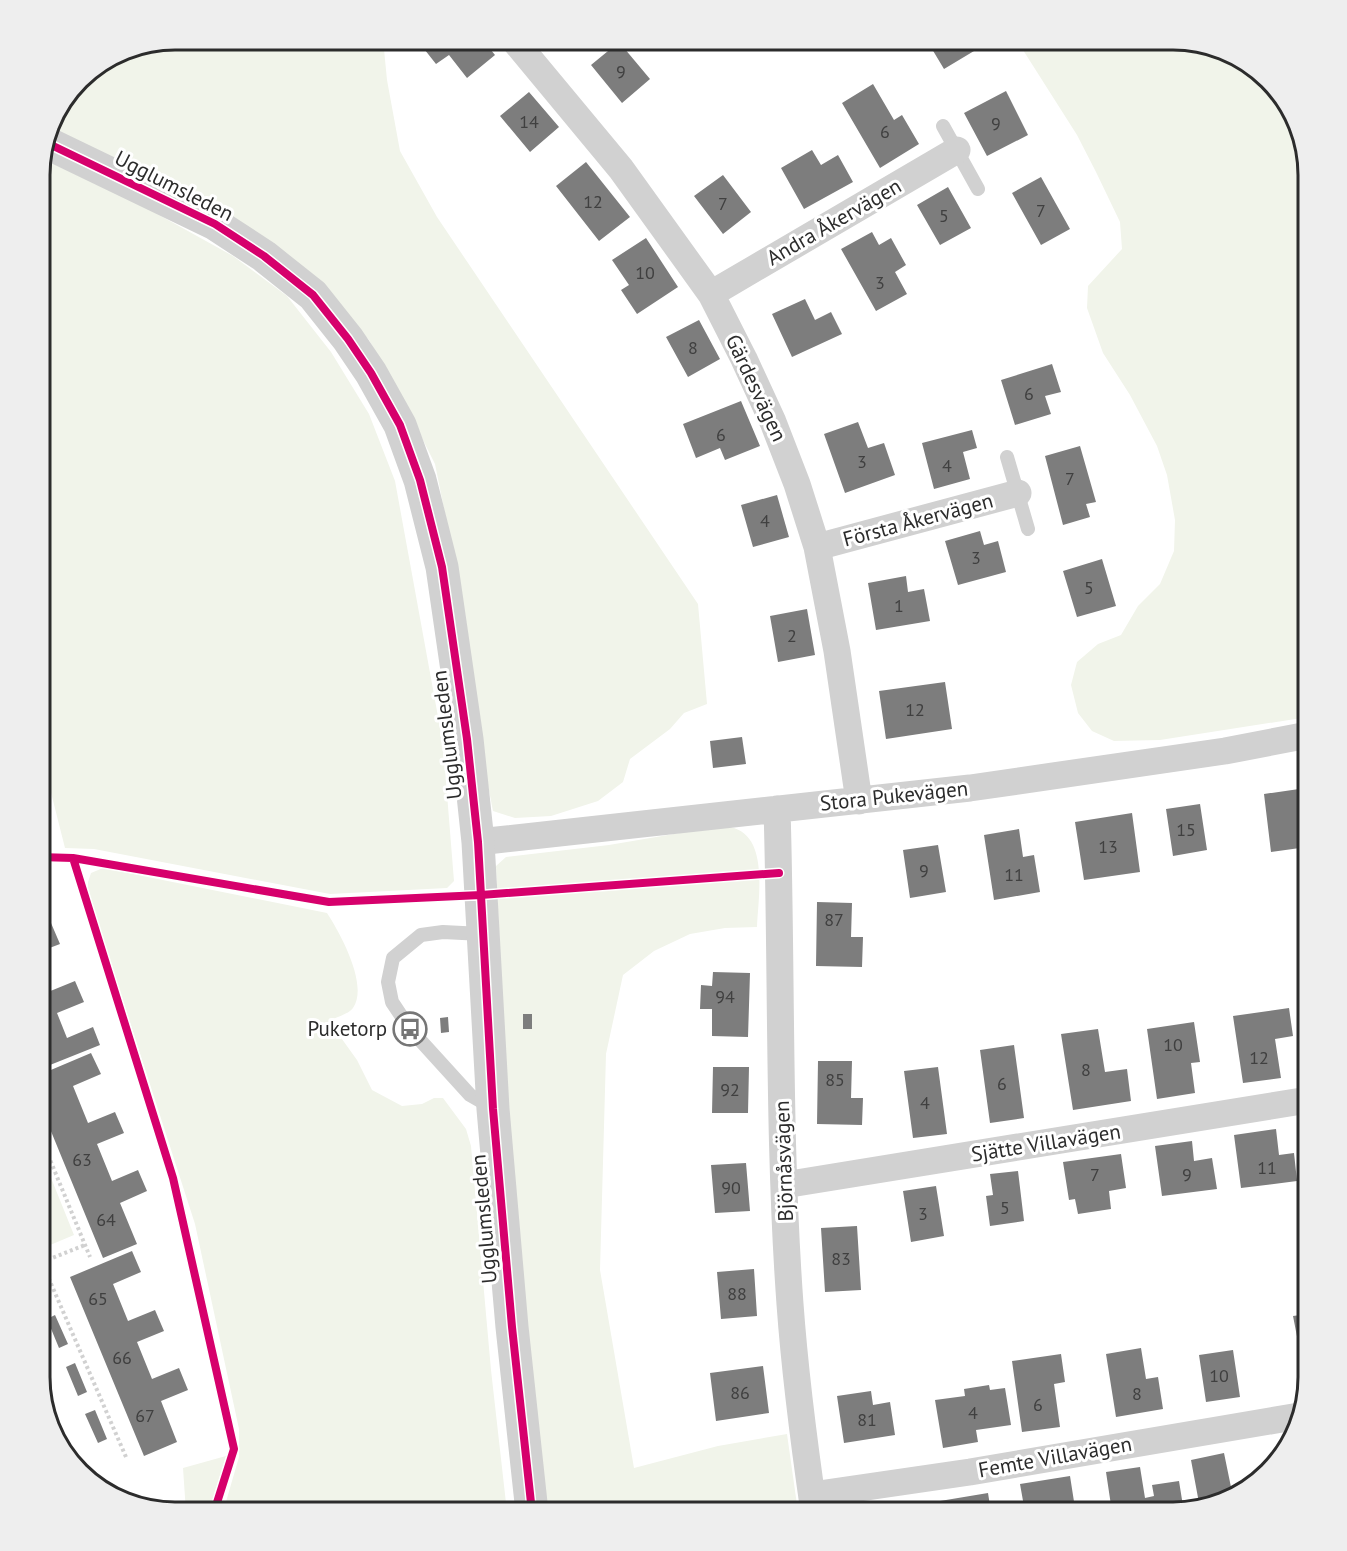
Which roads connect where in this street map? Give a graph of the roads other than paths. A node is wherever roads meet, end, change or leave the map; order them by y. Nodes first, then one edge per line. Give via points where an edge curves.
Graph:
1 (532, 50) edge
2 (943, 126) dead end
3 (53, 146) edge
4 (957, 150) junction
5 (978, 189) dead end
6 (711, 294) junction
7 (1008, 457) dead end
8 (1018, 494) junction
9 (1028, 529) dead end
10 (817, 547) junction
11 (1298, 737) edge
12 (859, 801) junction
13 (777, 809) junction
14 (478, 842) junction
15 (482, 934) junction
16 (1298, 1102) edge
17 (493, 1108) junction
18 (784, 1185) junction
19 (1291, 1417) edge
20 (531, 1502) edge
21 (813, 1502) edge
22 (818, 1502) edge

1 - 6 street, Gärdesvägen
2 - 4 lane
3 - 14 street, Ugglumsleden via 215,224 264,256 313,295 370,373 400,425 420,480 442,567
4 - 5 lane
4 - 6 street, Andra Åkervägen
6 - 10 street, Gärdesvägen via 773,422
7 - 8 lane
8 - 9 lane
8 - 10 street, Första Åkervägen
10 - 12 street, Gärdesvägen
11 - 12 street, Stora Pukevägen via 1225,751
12 - 13 street, Stora Pukevägen
13 - 14 street, Stora Pukevägen
13 - 18 street, Björnåsvägen
14 - 15 street, Ugglumsleden
15 - 17 street, Ugglumsleden
15 - 17 lane via 421,935 393,958 388,982 392,1002 410,1029 471,1095
16 - 18 street, Sjätte Villavägen
17 - 20 street, Ugglumsleden
18 - 21 street, Björnåsvägen via 790,1304
19 - 22 street, Femte Villavägen

